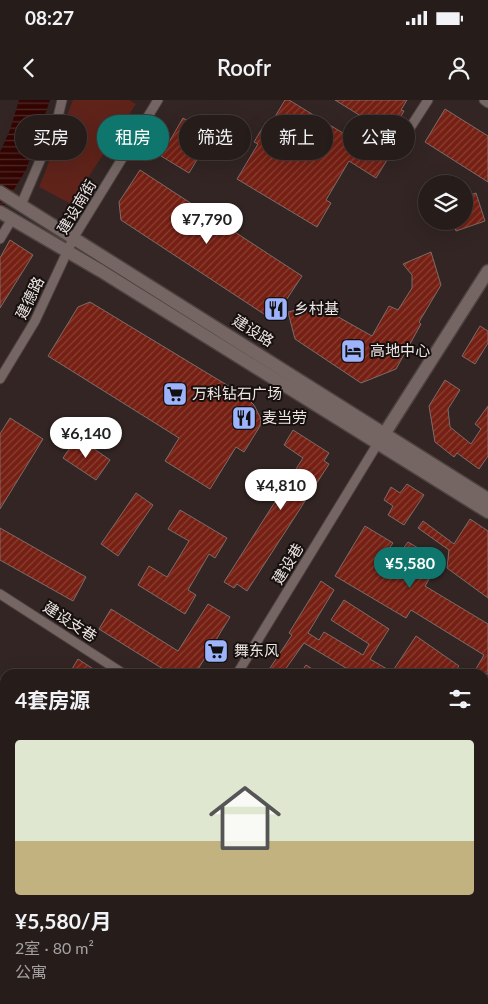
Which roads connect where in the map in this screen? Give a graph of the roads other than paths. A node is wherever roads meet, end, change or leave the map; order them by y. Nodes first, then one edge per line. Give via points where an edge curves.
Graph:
1 (62, 100) edge
2 (158, 100) edge
3 (428, 100) edge
4 (484, 100) edge
5 (488, 103) edge
6 (415, 120) edge
7 (0, 192) edge
8 (17, 203) junction
9 (5, 215) edge
10 (74, 237) junction
11 (0, 239) edge
12 (67, 253) junction
13 (488, 271) edge
14 (0, 379) edge
15 (381, 438) junction
16 (488, 499) edge
17 (488, 512) edge
18 (0, 594) edge
19 (116, 669) edge
20 (240, 669) edge

1 - 8 street via 57,120
2 - 10 street, 建设南街
3 - 6 street
4 - 5 street
7 - 8 street, 建设路
8 - 10 street, 建设路
9 - 11 street
9 - 12 street, 建设路
10 - 12 street, 建设南街
10 - 15 street, 建设路
12 - 14 street, 建德路 via 32,326
12 - 15 street, 建设路
13 - 15 street
15 - 16 street, 建设路
15 - 17 street, 建设路
15 - 20 street, 建设巷
18 - 19 street, 建设支巷

